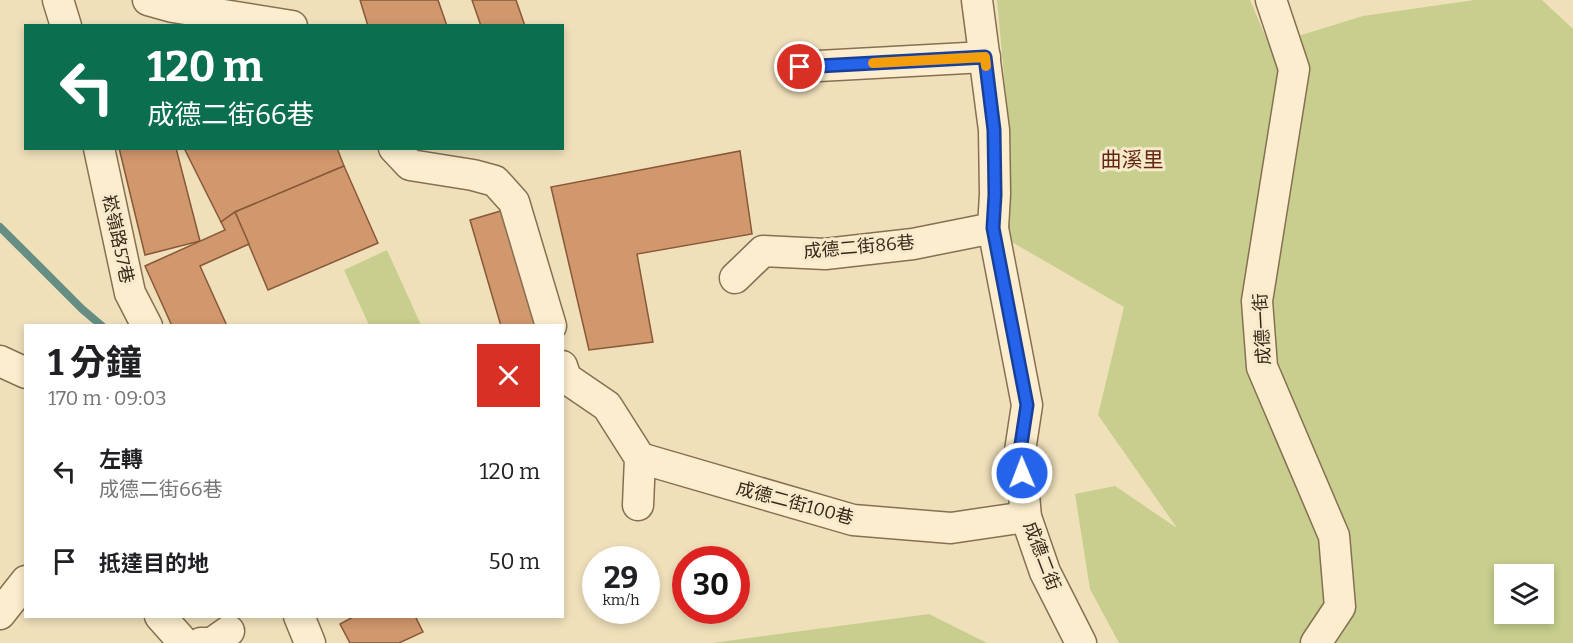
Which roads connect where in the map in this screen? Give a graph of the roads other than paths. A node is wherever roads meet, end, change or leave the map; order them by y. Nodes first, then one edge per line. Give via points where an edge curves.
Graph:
1 (58, 0) edge
2 (148, 0) edge
3 (977, 0) edge
4 (1271, 0) edge
5 (65, 24) edge
6 (279, 24) edge
7 (985, 57) junction
8 (800, 67) dead end
9 (99, 150) edge
10 (396, 150) edge
11 (993, 228) junction
12 (735, 278) dead end
13 (146, 324) edge
14 (550, 324) edge
15 (0, 361) edge
16 (24, 372) edge
17 (564, 372) edge
18 (640, 458) junction
19 (639, 505) dead end
20 (1026, 517) junction
21 (24, 584) edge
22 (0, 614) edge
23 (162, 618) edge
24 (300, 618) edge
25 (227, 630) edge
26 (184, 643) edge
27 (201, 643) edge
28 (310, 643) edge
29 (1081, 643) edge
30 (1316, 643) edge

1 - 5 street
2 - 6 street
3 - 7 street, 成德二街
4 - 30 street, 成德一街 via 1294,69 1257,301 1262,368 1334,536 1340,607
7 - 8 street
7 - 11 street, 成德二街 via 994,130
9 - 13 street, 崧嶺路57巷 via 130,293
10 - 14 street via 410,165 495,181 514,202
11 - 12 street, 成德二街86巷 via 913,244 825,254 763,251
11 - 20 street, 成德二街 via 1027,405 1020,451
15 - 16 street
17 - 18 street via 566,378 607,406
18 - 19 street
18 - 20 street, 成德二街100巷 via 853,520 951,528
20 - 29 street, 成德二街 via 1045,572
21 - 22 street
23 - 26 street
24 - 28 street
25 - 27 street via 212,643

